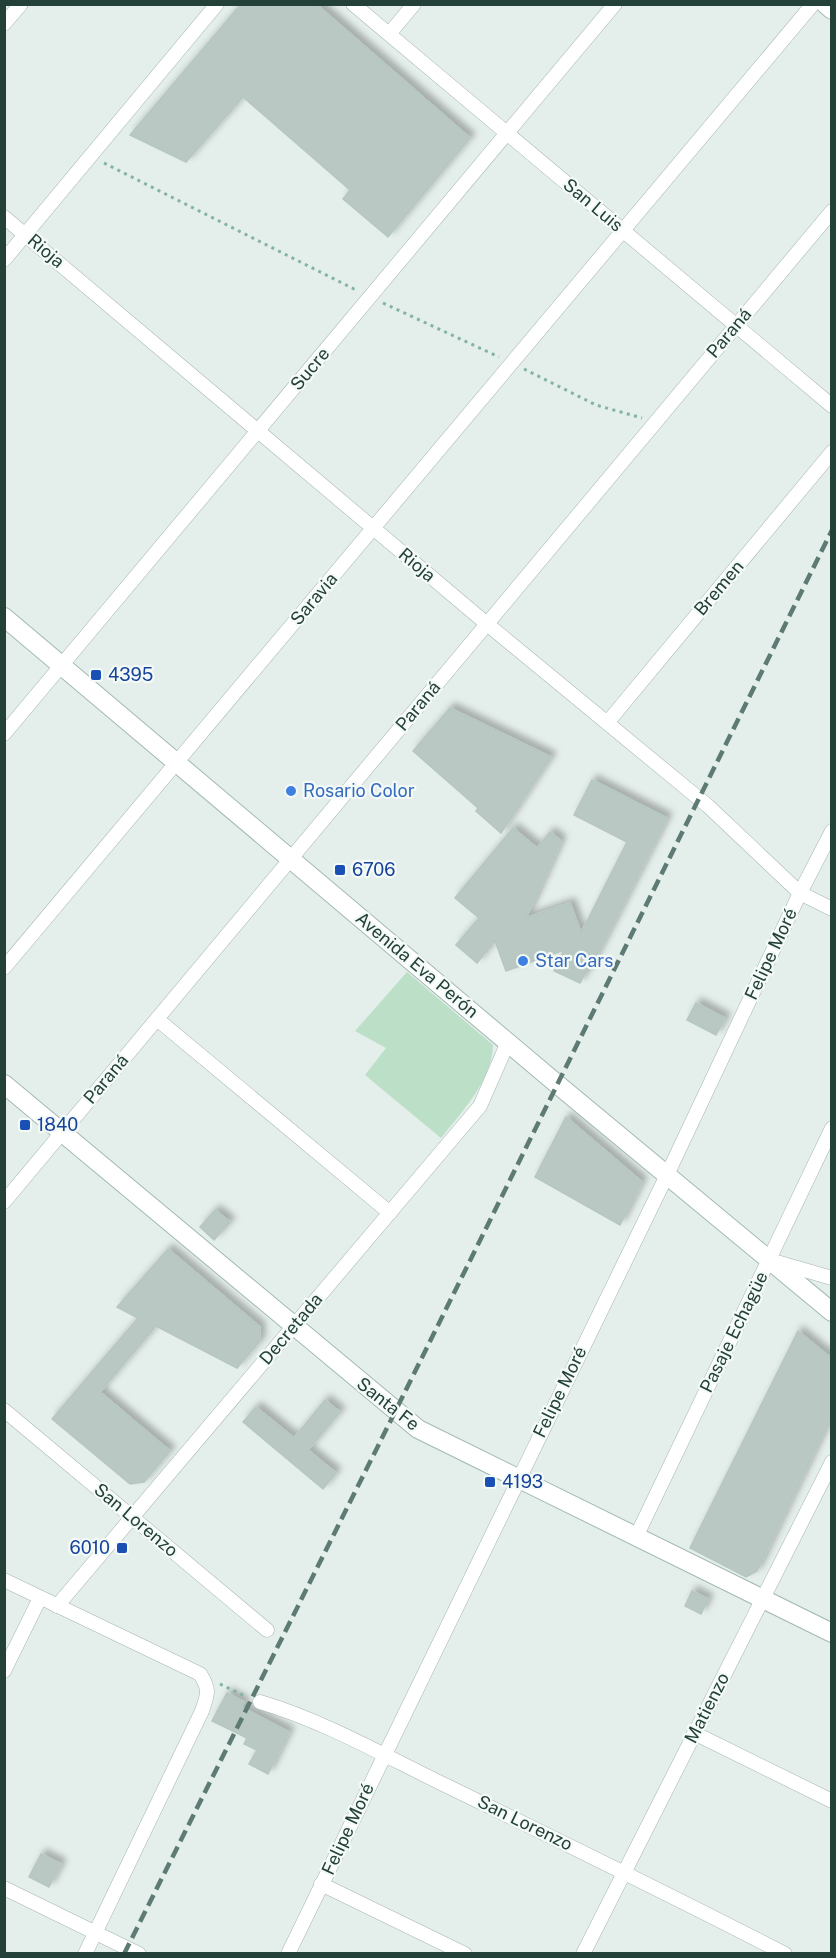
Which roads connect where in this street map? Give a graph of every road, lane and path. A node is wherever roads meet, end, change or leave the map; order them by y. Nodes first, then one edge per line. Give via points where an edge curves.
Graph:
1 (21, 4) edge
2 (217, 4) edge
3 (353, 4) edge
4 (414, 4) edge
5 (615, 4) edge
6 (813, 4) edge
7 (825, 4) edge
8 (831, 9) edge
9 (4, 24) edge
10 (390, 33) junction
11 (507, 132) junction
12 (831, 212) edge
13 (4, 217) edge
14 (623, 230) junction
15 (26, 234) junction
16 (4, 260) edge
17 (736, 325) junction
18 (831, 406) edge
19 (258, 430) junction
20 (831, 452) edge
21 (373, 528) junction
22 (4, 617) edge
23 (487, 624) junction
24 (62, 665) junction
25 (607, 723) junction
26 (4, 734) edge
27 (177, 762) junction
28 (831, 831) edge
29 (291, 858) junction
30 (800, 893) junction
31 (831, 909) edge
32 (4, 968) edge
33 (157, 1019) junction
34 (508, 1042) junction
35 (4, 1084) edge
36 (831, 1128) edge
37 (62, 1132) junction
38 (667, 1175) junction
39 (4, 1202) edge
40 (390, 1213) junction
41 (769, 1260) junction
42 (831, 1278) edge
43 (831, 1312) edge
44 (294, 1327) junction
45 (4, 1410) edge
46 (831, 1462) edge
47 (518, 1478) junction
48 (132, 1517) junction
49 (636, 1537) junction
50 (4, 1580) edge
51 (40, 1598) junction
52 (762, 1599) junction
53 (57, 1606) junction
54 (267, 1630) dead end
55 (831, 1633) edge
56 (4, 1671) edge
57 (200, 1674) junction
58 (246, 1697) dead end
59 (260, 1702) dead end
60 (694, 1733) junction
61 (383, 1755) junction
62 (831, 1801) edge
63 (624, 1872) junction
64 (321, 1884) junction
65 (4, 1888) edge
66 (95, 1932) junction
67 (85, 1953) edge
68 (139, 1953) edge
69 (288, 1953) edge
70 (465, 1953) edge
71 (583, 1953) edge
72 (785, 1953) edge

1 - 9 street
2 - 15 street
3 - 10 street, San Luis
4 - 10 street
5 - 11 street, Sucre
6 - 14 street, Saravia
7 - 8 main road
10 - 11 street, San Luis
11 - 14 street, San Luis
11 - 19 street, Sucre
12 - 17 street, Paraná
13 - 15 street, Rioja
14 - 17 street, San Luis
14 - 21 street, Saravia
15 - 16 street
15 - 19 street, Rioja
17 - 18 street, San Luis
17 - 23 street, Paraná
19 - 21 street, Rioja
19 - 24 street, Sucre
20 - 25 street, Bremen
21 - 23 street, Rioja
21 - 27 street, Saravia
22 - 24 main road, Avenida Eva Perón
23 - 25 street, Rioja
23 - 29 street, Paraná
24 - 26 street, Sucre
24 - 27 main road, Avenida Eva Perón
25 - 30 street, Rioja via 708,806
27 - 29 main road, Avenida Eva Perón
27 - 32 street, Saravia
28 - 30 street, Felipe Moré
29 - 33 street, Paraná
29 - 34 main road, Avenida Eva Perón
30 - 31 street, Rioja
30 - 38 street, Felipe Moré
33 - 37 street, Paraná
33 - 40 street
34 - 38 main road, Avenida Eva Perón
34 - 40 street, Decretada via 480,1106
35 - 37 main road, Santa Fe
36 - 41 street, Pasaje Echagüe
37 - 39 street, Paraná
37 - 44 main road, Santa Fe
38 - 41 main road, Avenida Eva Perón
38 - 47 street, Felipe Moré
40 - 44 street, Decretada
41 - 42 street
41 - 43 main road, Avenida Eva Perón
41 - 49 street, Pasaje Echagüe
44 - 47 main road, Santa Fe via 418,1429
44 - 48 street, Decretada
45 - 48 street, San Lorenzo
46 - 52 street, Matienzo
47 - 49 main road, Santa Fe
47 - 61 street, Felipe Moré
48 - 53 street, Decretada
48 - 54 street, San Lorenzo
49 - 52 main road, Santa Fe
50 - 51 street
51 - 53 street
51 - 56 street
52 - 55 main road, Santa Fe
52 - 60 street, Matienzo
53 - 57 street
57 - 58 path
57 - 66 street via 207,1685 202,1711
59 - 61 street, San Lorenzo via 289,1710
60 - 62 street
60 - 63 street, Matienzo
61 - 63 street, San Lorenzo
61 - 64 street, Felipe Moré
63 - 71 street, Matienzo
63 - 72 street, San Lorenzo
64 - 69 street, Felipe Moré
64 - 70 street
65 - 66 street
66 - 67 street
66 - 68 street

